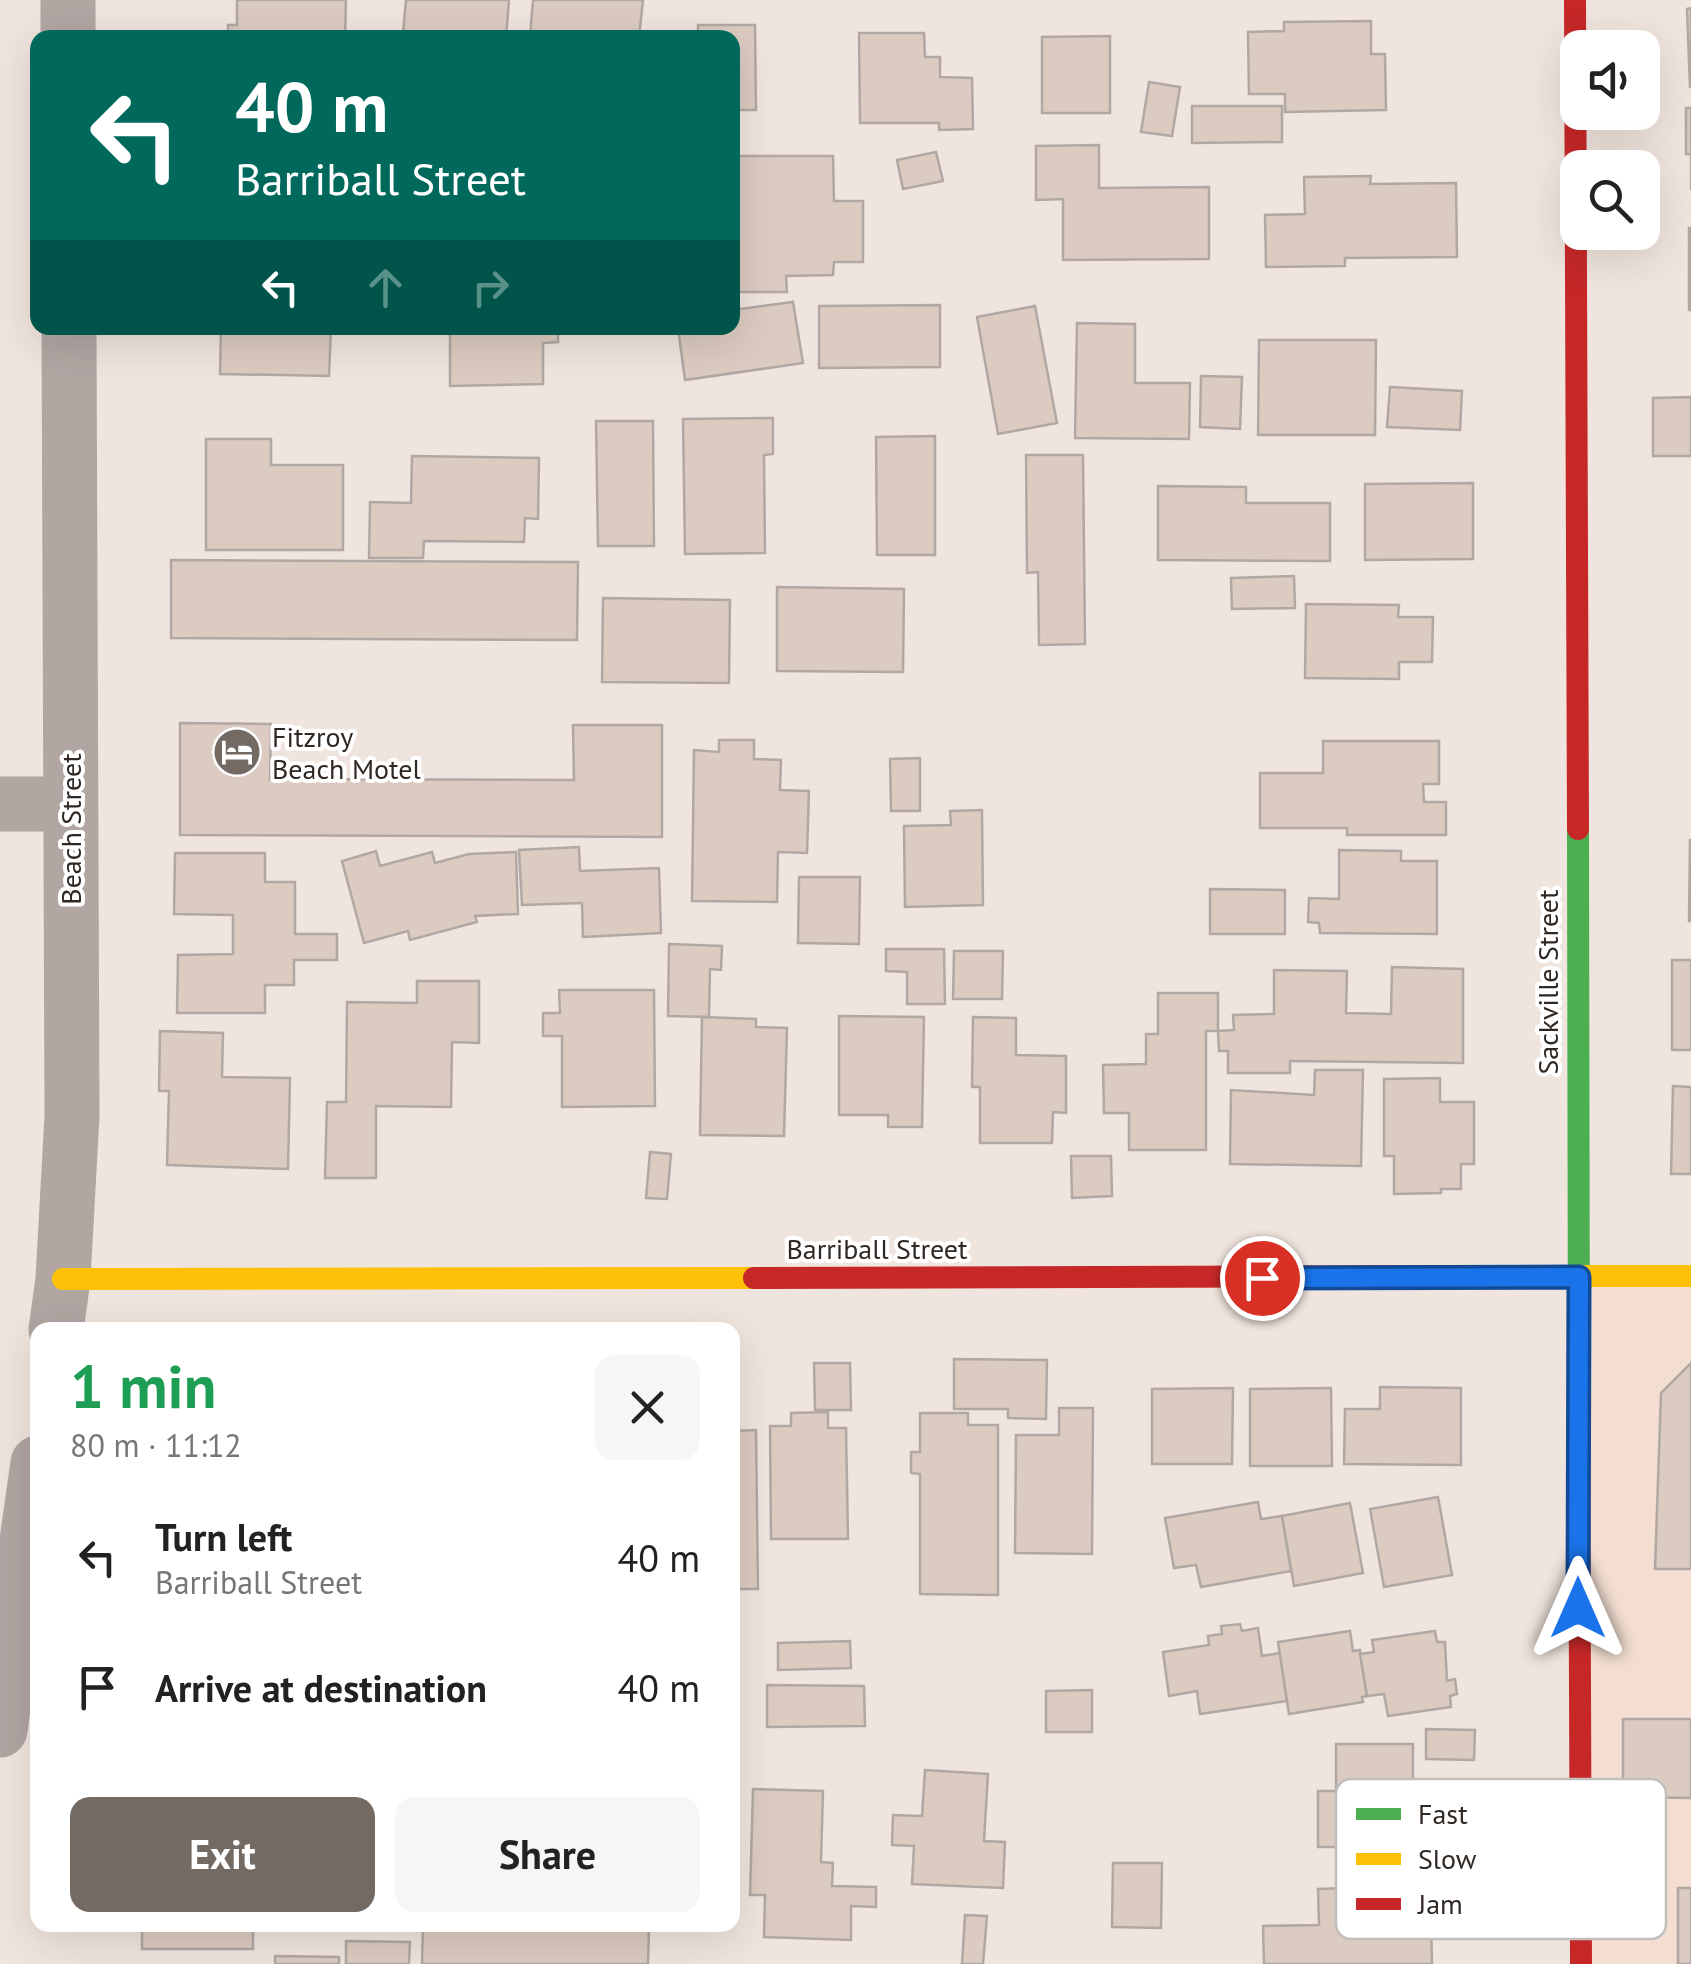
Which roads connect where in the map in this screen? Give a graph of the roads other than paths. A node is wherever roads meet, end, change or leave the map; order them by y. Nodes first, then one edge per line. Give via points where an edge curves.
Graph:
1 (68, 0) edge
2 (1575, 0) edge
3 (68, 30) edge
4 (68, 335) edge
5 (0, 804) edge
6 (70, 804) junction
7 (1691, 1276) edge
8 (1579, 1277) junction
9 (60, 1305) edge
10 (30, 1519) edge
11 (0, 1730) edge
12 (1580, 1779) edge
13 (1581, 1939) edge
14 (1581, 1964) edge

1 - 3 street
2 - 8 street, Sackville Street
4 - 6 street, Beach Street
5 - 6 street
6 - 9 street, Beach Street via 72,1116
7 - 8 street, Barriball Street
8 - 9 street, Barriball Street
8 - 12 street, Sackville Street
10 - 11 street
13 - 14 street, Sackville Street

